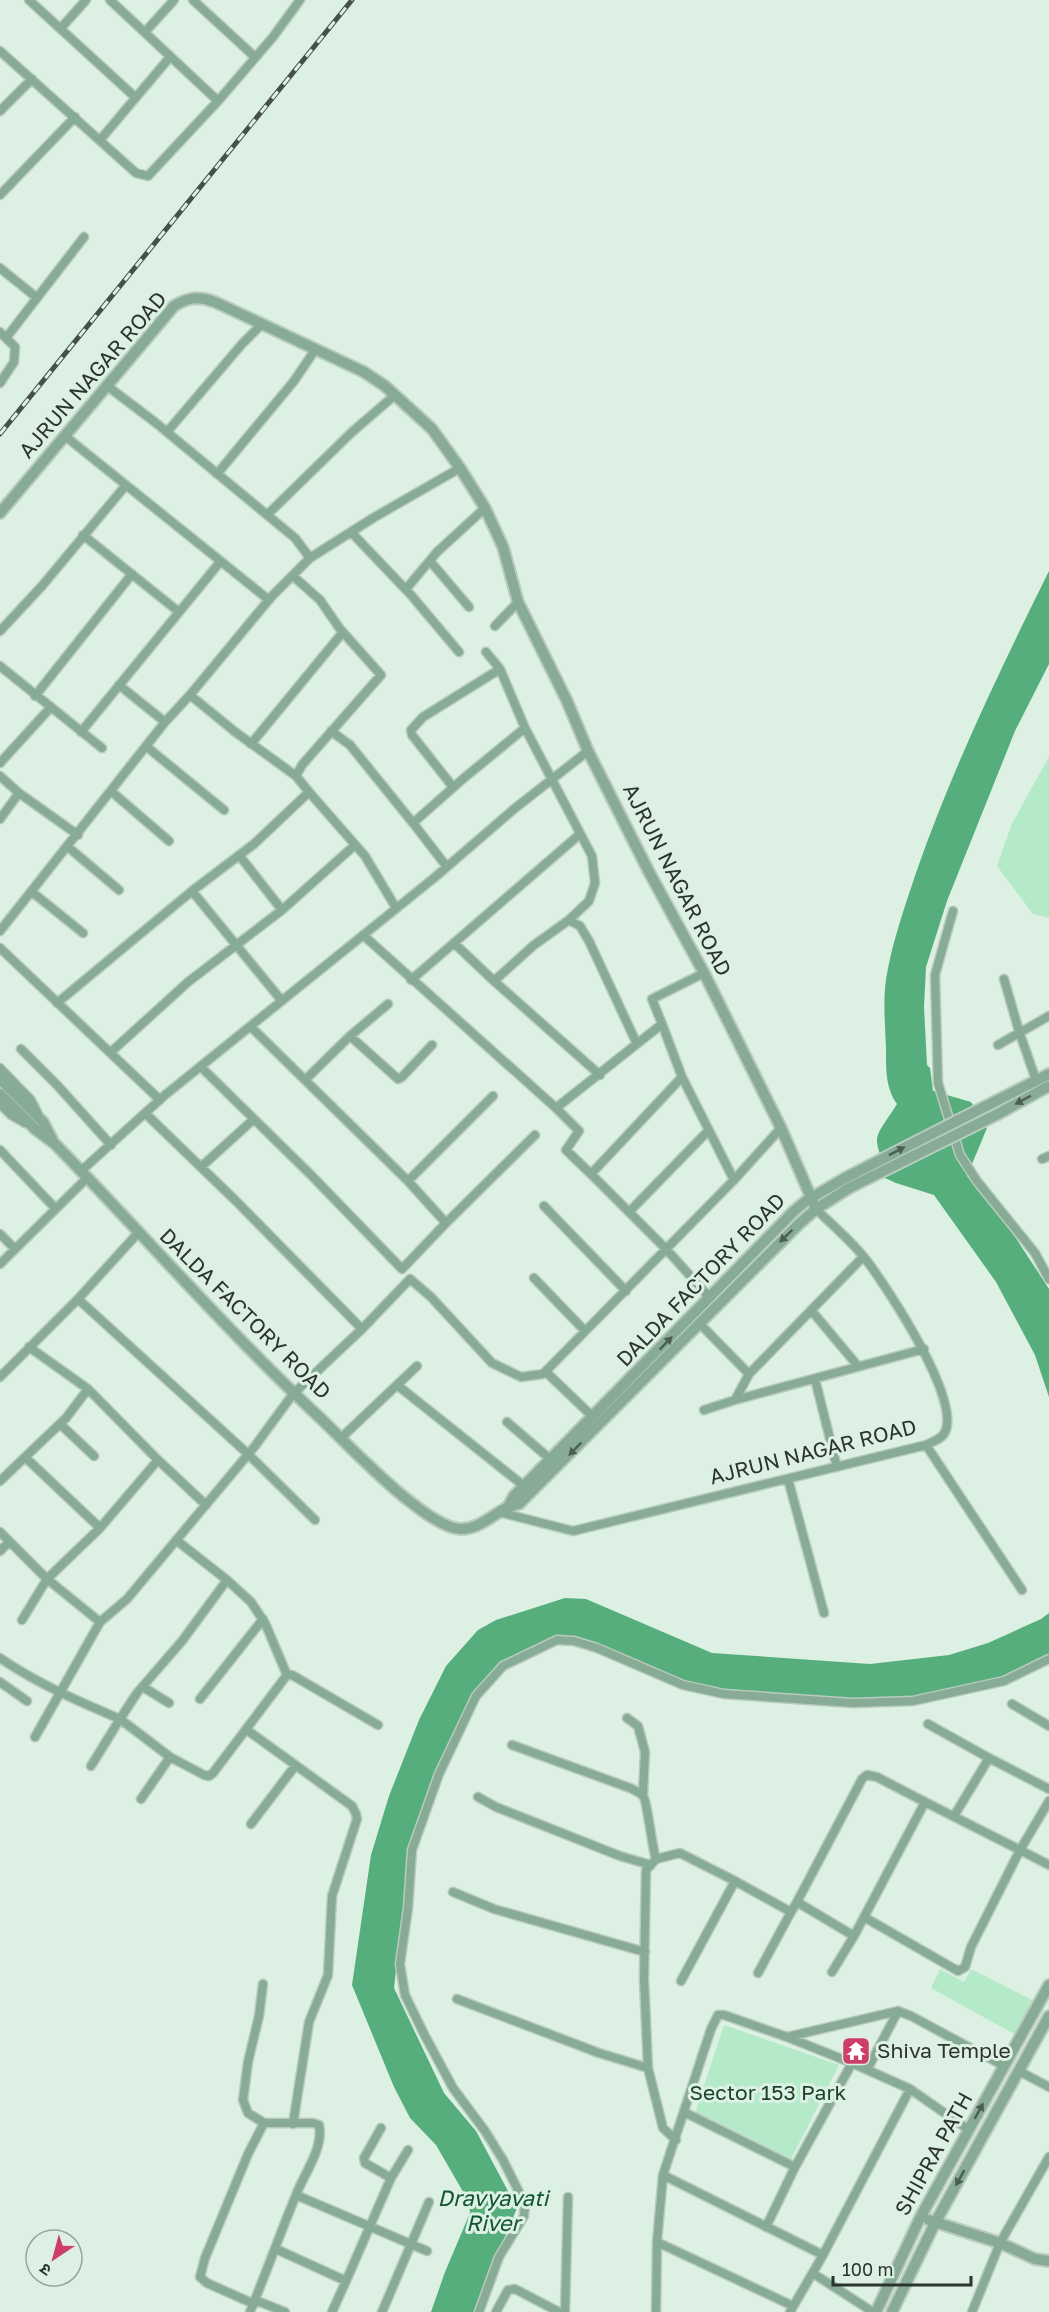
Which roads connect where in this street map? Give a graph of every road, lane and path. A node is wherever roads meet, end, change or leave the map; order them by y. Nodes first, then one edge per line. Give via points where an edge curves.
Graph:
1 (29, 0) edge
2 (86, 0) edge
3 (110, 0) edge
4 (174, 0) edge
5 (193, 0) edge
6 (300, 0) edge
7 (61, 28) junction
8 (145, 33) junction
9 (0, 51) edge
10 (170, 57) junction
11 (255, 57) junction
12 (32, 79) junction
13 (135, 97) junction
14 (218, 101) junction
15 (0, 111) edge
16 (75, 117) junction
17 (100, 140) junction
18 (0, 195) edge
19 (84, 237) dead end
20 (0, 268) edge
21 (36, 297) junction
22 (261, 325) junction
23 (3, 335) edge
24 (315, 350) junction
25 (0, 383) edge
26 (106, 385) junction
27 (395, 395) junction
28 (167, 432) junction
29 (65, 436) junction
30 (460, 468) junction
31 (217, 474) junction
32 (126, 485) junction
33 (485, 508) junction
34 (0, 513) edge
35 (267, 515) junction
36 (351, 532) junction
37 (83, 535) junction
38 (310, 558) junction
39 (430, 561) junction
40 (220, 562) junction
41 (132, 574) junction
42 (293, 576) junction
43 (406, 589) junction
44 (269, 600) junction
45 (518, 602) junction
46 (469, 607) dead end
47 (179, 612) junction
48 (495, 626) dead end
49 (0, 631) edge
50 (343, 632) junction
51 (459, 652) dead end
52 (486, 652) dead end
53 (0, 666) edge
54 (500, 669) junction
55 (119, 684) junction
56 (190, 695) junction
57 (35, 696) junction
58 (51, 707) junction
59 (165, 722) junction
60 (525, 728) junction
61 (331, 731) junction
62 (81, 732) junction
63 (251, 744) junction
64 (147, 747) junction
65 (102, 748) dead end
66 (588, 751) junction
67 (0, 763) edge
68 (0, 776) edge
69 (296, 776) junction
70 (552, 780) junction
71 (453, 787) junction
72 (112, 792) junction
73 (309, 792) junction
74 (19, 793) junction
75 (224, 810) dead end
76 (0, 819) edge
77 (413, 823) junction
78 (580, 834) junction
79 (78, 835) junction
80 (169, 841) dead end
81 (355, 845) junction
82 (68, 847) junction
83 (239, 855) junction
84 (447, 867) junction
85 (119, 890) dead end
86 (192, 891) junction
87 (32, 892) junction
88 (396, 908) junction
89 (282, 910) junction
90 (953, 911) dead end
91 (569, 920) junction
92 (0, 931) edge
93 (84, 933) dead end
94 (363, 935) junction
95 (454, 943) junction
96 (237, 945) junction
97 (0, 948) edge
98 (704, 974) junction
99 (1004, 979) dead end
100 (411, 980) junction
101 (494, 981) junction
102 (282, 1001) junction
103 (57, 1003) junction
104 (388, 1004) dead end
105 (1049, 1016) edge
106 (662, 1024) junction
107 (251, 1027) junction
108 (1019, 1031) junction
109 (350, 1036) junction
110 (637, 1044) junction
111 (432, 1045) dead end
112 (998, 1045) dead end
113 (21, 1049) dead end
114 (111, 1052) junction
115 (201, 1067) junction
116 (0, 1068) edge
117 (1049, 1074) edge
118 (600, 1075) junction
119 (682, 1077) junction
120 (0, 1079) edge
121 (304, 1080) junction
122 (1036, 1080) junction
123 (1049, 1086) edge
124 (0, 1094) edge
125 (493, 1096) dead end
126 (160, 1100) junction
127 (0, 1104) edge
128 (556, 1108) junction
129 (146, 1114) junction
130 (254, 1119) junction
131 (39, 1125) junction
132 (781, 1128) junction
133 (708, 1131) junction
134 (535, 1135) dead end
135 (111, 1145) junction
136 (0, 1150) edge
137 (201, 1167) junction
138 (84, 1174) junction
139 (591, 1174) junction
140 (734, 1180) junction
141 (408, 1181) junction
142 (847, 1183) junction
143 (812, 1197) junction
144 (544, 1206) dead end
145 (56, 1208) junction
146 (816, 1209) junction
147 (629, 1212) junction
148 (446, 1223) junction
149 (138, 1233) junction
150 (0, 1234) edge
151 (15, 1250) junction
152 (667, 1250) junction
153 (863, 1257) junction
154 (0, 1264) edge
155 (402, 1269) junction
156 (534, 1278) dead end
157 (410, 1279) junction
158 (1049, 1279) edge
159 (626, 1291) junction
160 (710, 1298) junction
161 (78, 1299) junction
162 (811, 1310) junction
163 (700, 1324) junction
164 (362, 1329) junction
165 (585, 1332) junction
166 (29, 1347) junction
167 (924, 1349) junction
168 (857, 1365) junction
169 (417, 1366) dead end
170 (546, 1372) junction
171 (749, 1374) junction
172 (0, 1377) edge
173 (815, 1379) junction
174 (397, 1385) junction
175 (88, 1389) junction
176 (293, 1394) junction
177 (735, 1400) junction
178 (704, 1410) dead end
179 (593, 1417) junction
180 (507, 1422) dead end
181 (60, 1424) junction
182 (342, 1438) junction
183 (926, 1445) junction
184 (248, 1454) junction
185 (94, 1455) dead end
186 (26, 1458) junction
187 (550, 1459) junction
188 (158, 1460) junction
189 (837, 1467) junction
190 (788, 1479) junction
191 (0, 1481) edge
192 (524, 1486) junction
193 (206, 1504) junction
194 (509, 1505) junction
195 (499, 1512) junction
196 (315, 1520) dead end
197 (100, 1528) junction
198 (0, 1532) edge
199 (176, 1540) junction
200 (9, 1542) junction
201 (0, 1551) edge
202 (47, 1579) junction
203 (227, 1580) junction
204 (1022, 1590) dead end
205 (824, 1613) dead end
206 (262, 1619) junction
207 (22, 1620) dead end
208 (100, 1622) junction
209 (0, 1658) edge
210 (1049, 1659) edge
211 (287, 1675) junction
212 (0, 1682) edge
213 (143, 1687) junction
214 (60, 1694) junction
215 (200, 1699) dead end
216 (27, 1701) dead end
217 (169, 1703) dead end
218 (1012, 1704) dead end
219 (627, 1718) dead end
220 (120, 1719) junction
221 (928, 1724) dead end
222 (378, 1725) dead end
223 (1049, 1725) edge
224 (247, 1730) junction
225 (34, 1737) dead end
226 (512, 1745) dead end
227 (170, 1757) junction
228 (989, 1758) junction
229 (91, 1766) dead end
230 (295, 1766) junction
231 (1049, 1789) edge
232 (643, 1795) junction
233 (478, 1797) dead end
234 (141, 1799) dead end
235 (1049, 1801) edge
236 (925, 1802) junction
237 (954, 1816) junction
238 (251, 1824) dead end
239 (1020, 1850) junction
240 (653, 1862) junction
241 (1049, 1865) edge
242 (735, 1881) junction
243 (453, 1892) dead end
244 (797, 1902) junction
245 (791, 1912) junction
246 (864, 1917) junction
247 (854, 1936) junction
248 (645, 1952) junction
249 (832, 1972) dead end
250 (758, 1973) dead end
251 (681, 1981) dead end
252 (263, 1984) dead end
253 (1049, 1985) edge
254 (457, 1999) dead end
255 (898, 2011) junction
256 (1049, 2016) edge
257 (787, 2037) junction
258 (852, 2063) junction
259 (1004, 2066) junction
260 (648, 2068) junction
261 (867, 2070) junction
262 (1019, 2071) junction
263 (1049, 2087) edge
264 (909, 2089) junction
265 (684, 2112) junction
266 (264, 2123) junction
267 (294, 2124) junction
268 (381, 2128) dead end
269 (969, 2130) junction
270 (676, 2140) junction
271 (408, 2150) dead end
272 (1049, 2157) edge
273 (795, 2167) junction
274 (663, 2175) junction
275 (391, 2178) junction
276 (296, 2195) junction
277 (567, 2197) dead end
278 (429, 2202) dead end
279 (921, 2216) junction
280 (935, 2223) junction
281 (370, 2226) junction
282 (766, 2227) junction
283 (411, 2242) junction
284 (657, 2242) junction
285 (1000, 2243) junction
286 (276, 2249) junction
287 (427, 2251) dead end
288 (823, 2255) junction
289 (1049, 2261) edge
290 (814, 2274) junction
291 (346, 2281) junction
292 (253, 2305) edge
293 (792, 2309) edge
294 (554, 2311) edge
295 (976, 2311) edge
296 (285, 2312) edge
297 (332, 2312) edge
298 (382, 2312) edge
299 (480, 2312) edge
300 (496, 2312) edge
301 (565, 2312) edge
302 (656, 2312) edge
303 (874, 2312) edge
304 (892, 2312) edge

1 - 7 street
2 - 7 street
3 - 8 street
4 - 8 street
5 - 11 street
6 - 11 street
7 - 13 street
8 - 10 street
9 - 12 street
10 - 13 street
10 - 14 street
11 - 14 street
12 - 15 street
12 - 16 street
13 - 17 street
14 - 17 street via 148,176 136,173
16 - 17 street
16 - 18 street
19 - 21 street
20 - 21 street
21 - 23 street
22 - 24 street, AJRUN NAGAR ROAD
22 - 26 street, AJRUN NAGAR ROAD via 215,302 200,297 187,299 174,306
22 - 28 street
23 - 25 street via 15,347 14,362
24 - 27 street, AJRUN NAGAR ROAD via 364,372
24 - 31 street
26 - 28 street
26 - 29 street, AJRUN NAGAR ROAD
27 - 30 street, AJRUN NAGAR ROAD via 432,429
27 - 35 street
28 - 31 street
29 - 32 street
29 - 34 street, AJRUN NAGAR ROAD
30 - 33 street, AJRUN NAGAR ROAD
30 - 36 street
31 - 35 street
32 - 37 street
32 - 40 street
33 - 39 street
33 - 45 street, AJRUN NAGAR ROAD via 503,547
35 - 38 street via 295,538
36 - 38 street
36 - 43 street
37 - 41 street
37 - 49 street
38 - 42 street
39 - 43 street
39 - 46 street
40 - 44 street
40 - 47 street
41 - 47 street
41 - 57 street
42 - 44 street
42 - 50 street via 320,600
43 - 51 street
44 - 56 street
45 - 48 street
45 - 66 street, AJRUN NAGAR ROAD
47 - 55 street
50 - 61 street via 381,675
50 - 63 street
52 - 54 street
53 - 57 street
54 - 60 street
54 - 71 street via 423,717 411,730
55 - 59 street
55 - 62 street
56 - 59 street
56 - 63 street
57 - 58 street
58 - 62 street
58 - 67 street
59 - 64 street
60 - 70 street
60 - 71 street
61 - 69 street
61 - 77 street via 350,745
62 - 65 street
63 - 69 street
64 - 72 street
64 - 75 street
66 - 70 street
66 - 98 street, AJRUN NAGAR ROAD
68 - 74 street
69 - 73 street
70 - 78 street
70 - 84 street
71 - 77 street
72 - 79 street
72 - 80 street
73 - 81 street
73 - 83 street
74 - 76 street
74 - 79 street
77 - 84 street
78 - 91 street via 591,856 595,883 589,901
78 - 95 street
79 - 82 street
81 - 88 street
81 - 89 street
82 - 85 street
82 - 87 street
83 - 86 street
83 - 89 street
84 - 88 street
86 - 96 street
86 - 103 street
87 - 92 street
87 - 93 street
88 - 94 street
89 - 96 street
90 - 158 street via 935,975 938,1083 960,1155 1035,1253
91 - 101 street
91 - 110 street via 580,926 589,941
94 - 100 street
94 - 102 street
95 - 100 street
95 - 101 street
96 - 102 street
96 - 114 street via 188,982
97 - 103 street
98 - 106 street via 652,999
98 - 132 street, AJRUN NAGAR ROAD
99 - 108 street
100 - 128 street
101 - 118 street
102 - 107 street
103 - 114 street
104 - 109 street
105 - 108 street
106 - 110 street
106 - 119 street
107 - 115 street
107 - 121 street
108 - 112 street
108 - 122 street
109 - 111 street via 398,1079
109 - 121 street
110 - 118 street
113 - 135 street
114 - 126 street
115 - 126 street
115 - 130 street
116 - 131 street via 31,1100
117 - 122 street, DALDA FACTORY ROAD
118 - 128 street
119 - 133 street
119 - 139 street
120 - 131 street, DALDA FACTORY ROAD
121 - 141 street
142 -> 122 street, DALDA FACTORY ROAD, bridge
123 -> 142 street, DALDA FACTORY ROAD, bridge via 998,1114
124 - 131 street, DALDA FACTORY ROAD
125 - 141 street
126 - 129 street
127 - 131 street via 11,1114
128 - 139 street via 579,1131 566,1150
129 - 135 street
129 - 137 street
130 - 137 street
130 - 155 street
131 - 138 street, DALDA FACTORY ROAD
132 - 140 street
132 - 143 street, AJRUN NAGAR ROAD
133 - 140 street
133 - 147 street
134 - 148 street
135 - 138 street
136 - 145 street
137 - 164 street
138 - 145 street
138 - 149 street, DALDA FACTORY ROAD
139 - 147 street
140 - 152 street
141 - 148 street
142 - 143 street, DALDA FACTORY ROAD
142 - 146 street, DALDA FACTORY ROAD
143 - 146 street, AJRUN NAGAR ROAD
143 - 160 street, DALDA FACTORY ROAD
144 - 159 street
145 - 151 street
146 - 153 street, AJRUN NAGAR ROAD
146 -> 163 street, DALDA FACTORY ROAD
147 - 152 street
148 - 155 street
149 - 161 street
149 - 176 street, DALDA FACTORY ROAD
150 - 151 street
151 - 154 street
152 - 159 street
152 - 160 street
153 - 162 street
153 - 167 street, AJRUN NAGAR ROAD
155 - 157 street
156 - 165 street
157 - 164 street
157 - 170 street via 492,1363 521,1377
159 - 165 street
179 -> 160 street, DALDA FACTORY ROAD
161 - 166 street
161 - 184 street
162 - 168 street
162 - 171 street
163 - 171 street
163 -> 194 street, DALDA FACTORY ROAD via 519,1504
164 - 176 street
165 - 170 street
166 - 172 street
166 - 175 street
167 - 168 street
167 - 183 street, AJRUN NAGAR ROAD via 947,1417 945,1432
168 - 173 street
169 - 174 street
170 - 179 street
171 - 177 street
173 - 177 street
173 - 189 street
174 - 182 street
174 - 192 street
175 - 181 street
175 - 188 street
176 - 182 street, DALDA FACTORY ROAD
176 - 184 street
177 - 178 street
179 - 187 street, DALDA FACTORY ROAD
180 - 187 street
181 - 185 street
181 - 186 street
182 - 195 street, DALDA FACTORY ROAD via 437,1521 461,1529
183 - 189 street, AJRUN NAGAR ROAD
183 - 204 street
184 - 193 street
184 - 196 street
186 - 191 street
186 - 197 street
187 - 192 street, DALDA FACTORY ROAD
188 - 193 street
188 - 197 street
189 - 190 street, AJRUN NAGAR ROAD
190 - 195 street, AJRUN NAGAR ROAD via 573,1531
190 - 205 street
192 - 194 street, DALDA FACTORY ROAD
193 - 199 street
194 - 195 street, DALDA FACTORY ROAD
197 - 202 street
198 - 200 street
199 - 203 street
199 - 208 street via 127,1599
200 - 201 street
200 - 202 street
202 - 207 street
202 - 208 street
203 - 206 street via 251,1602
203 - 213 street
206 - 211 street
206 - 215 street
208 - 214 street
209 - 214 street
210 - 299 street via 1004,1681 913,1701 853,1703 723,1694 683,1685 597,1648 557,1640 503,1666 476,1696 439,1774 412,1850 400,1964 405,1995 424,2034 453,2088 503,2160 525,2204 524,2216 499,2257
211 - 222 street
211 - 224 street
212 - 216 street
213 - 217 street
213 - 220 street
214 - 220 street
214 - 225 street
218 - 223 street
219 - 232 street via 638,1726 645,1752
220 - 227 street
220 - 229 street
221 - 228 street
224 - 227 street via 208,1776
224 - 230 street
226 - 232 street
227 - 234 street
228 - 231 street
228 - 237 street
230 - 238 street
230 - 267 street via 352,1806 357,1819 332,1896 328,1975 309,2022
232 - 240 street
233 - 240 street via 620,1856
235 - 239 street
236 - 237 street
236 - 244 street via 867,1775
236 - 246 street
237 - 239 street
239 - 241 street
239 - 246 street via 962,1971
240 - 242 street via 680,1853
240 - 248 street via 646,1870
242 - 245 street
242 - 251 street
243 - 248 street via 494,1909
244 - 245 street
244 - 247 street
245 - 250 street
246 - 247 street
247 - 249 street
248 - 260 street
252 - 266 street via 243,2100 248,2113
253 - 259 street, SHIPRA PATH
254 - 260 street
255 - 257 street
255 - 259 street
255 - 261 street
256 - 262 street, SHIPRA PATH
257 - 258 street
257 - 265 street via 718,2015
258 - 261 street
258 - 273 street
269 -> 259 street, SHIPRA PATH
260 - 270 street via 663,2128
261 - 264 street
262 - 263 street
262 -> 280 street, SHIPRA PATH
264 - 269 street
264 - 288 street
265 - 270 street
265 - 273 street
266 - 267 street
266 - 292 street via 248,2154 201,2277
267 - 276 street via 319,2125 320,2132
268 - 275 street via 365,2163
269 - 279 street, SHIPRA PATH
270 - 274 street
271 - 275 street
272 - 285 street
273 - 282 street
274 - 282 street
274 - 284 street
275 - 281 street
276 - 281 street
276 - 286 street
277 - 301 street
278 - 283 street
279 - 280 street
279 - 303 street, SHIPRA PATH
280 - 285 street
280 - 304 street, SHIPRA PATH
281 - 283 street
281 - 291 street
282 - 288 street
283 - 287 street
283 - 298 street
284 - 293 street
284 - 302 street
285 - 289 street
285 - 295 street
286 - 291 street
286 - 292 street
288 - 290 street
290 - 293 street
290 - 303 street
291 - 297 street
292 - 296 street
294 - 300 street via 524,2292 508,2290

